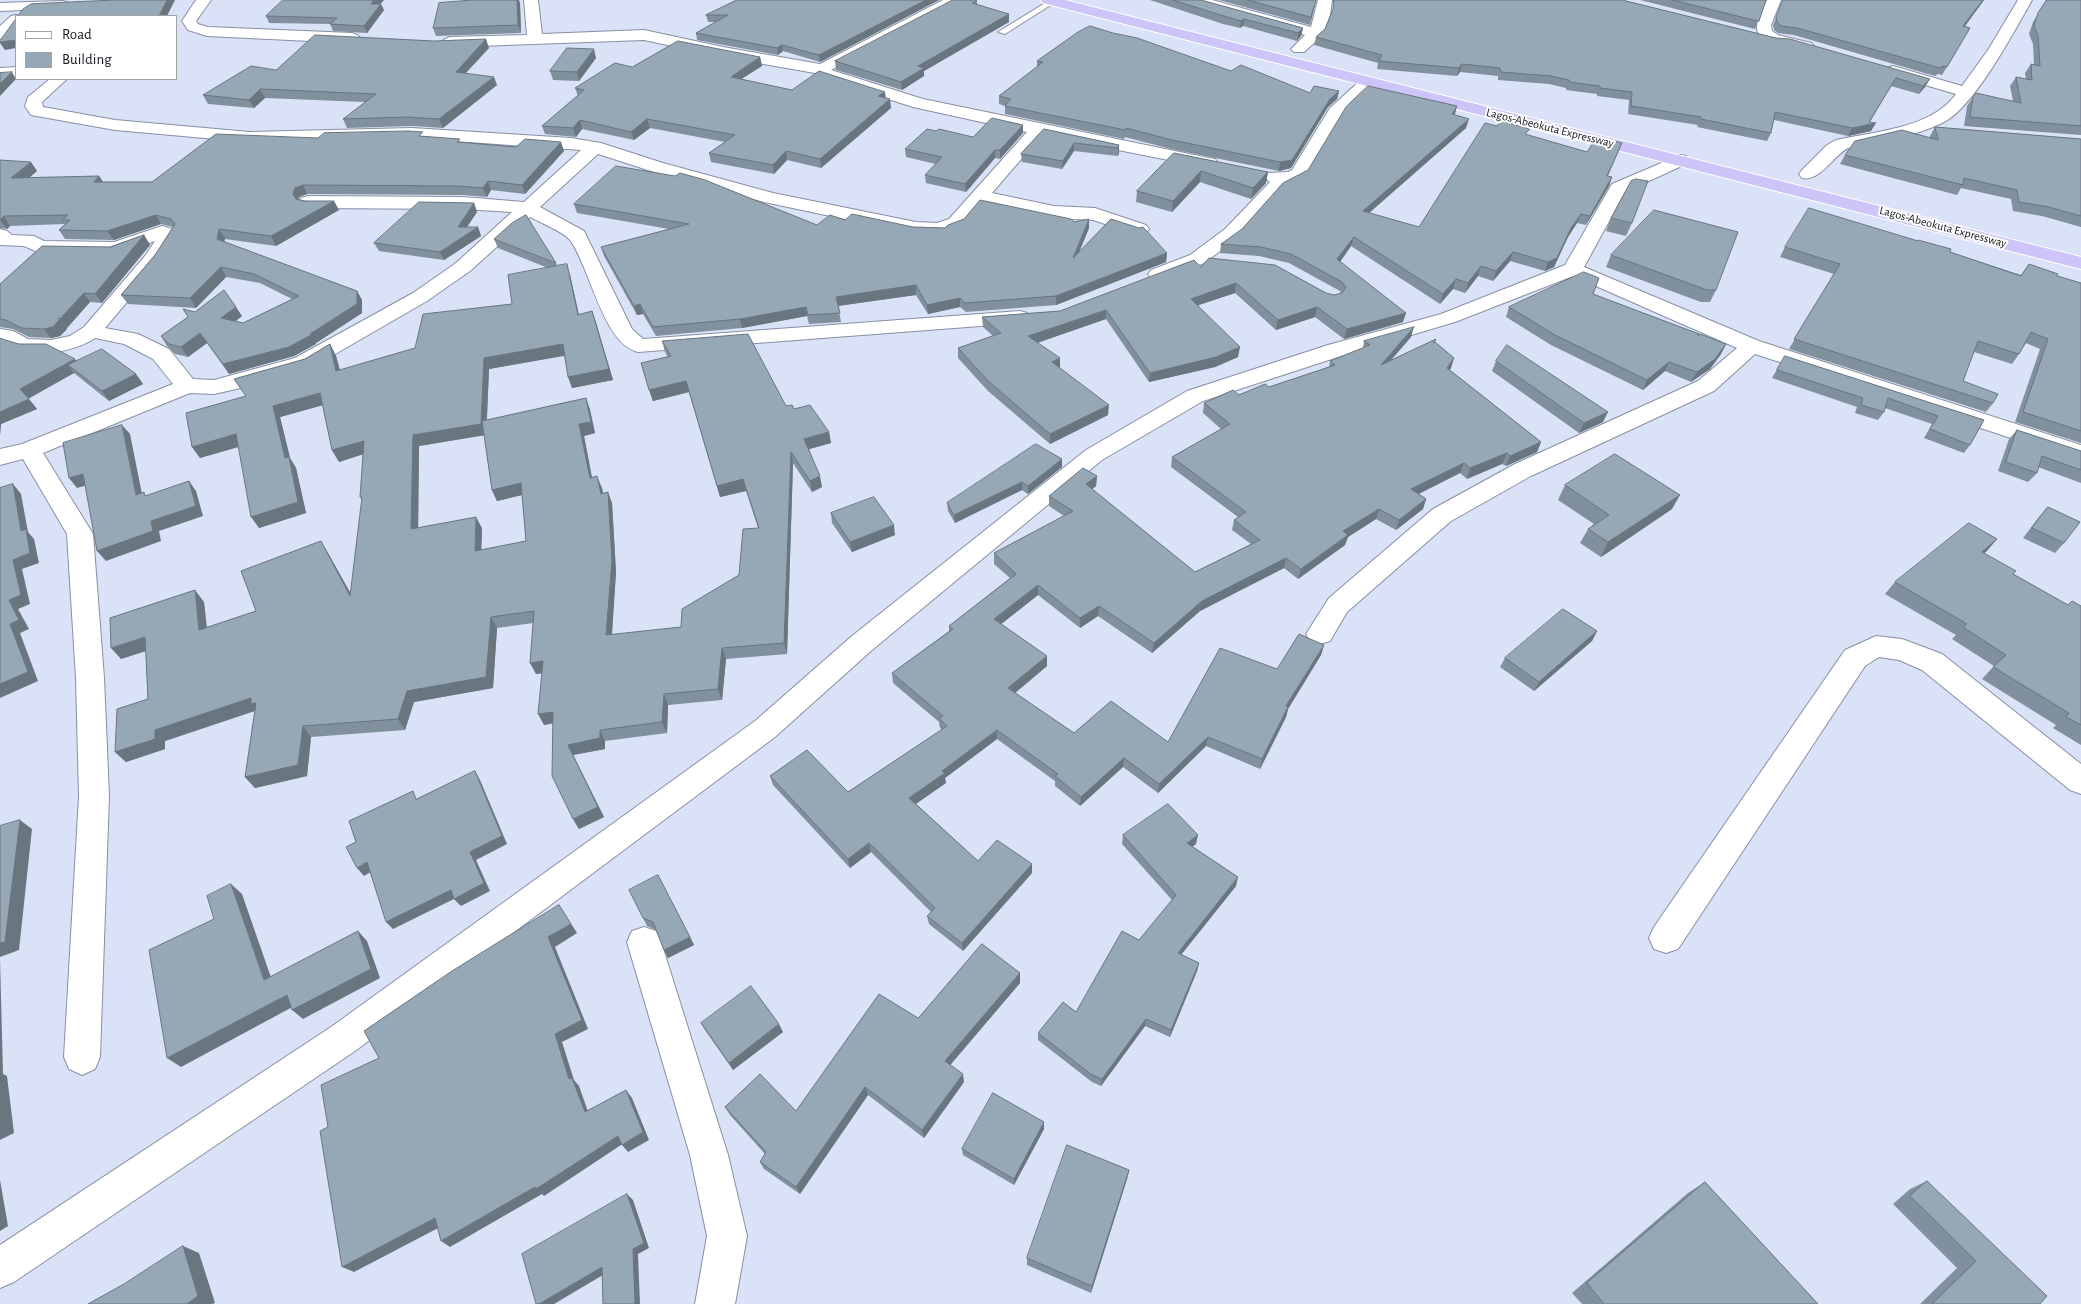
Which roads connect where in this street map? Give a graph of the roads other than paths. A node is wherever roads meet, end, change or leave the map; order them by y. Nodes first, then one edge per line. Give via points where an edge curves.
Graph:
1 (204, 0) edge
2 (531, 0) edge
3 (954, 0) edge
4 (1105, 0) edge
5 (1196, 0) edge
6 (1325, 0) edge
7 (1774, 0) edge
8 (2025, 0) edge
9 (1051, 1) edge
10 (78, 4) edge
11 (0, 7) edge
12 (25, 12) edge
13 (533, 19) junction
14 (15, 20) edge
15 (1002, 32) edge
16 (1317, 33) junction
17 (0, 34) edge
18 (1754, 34) edge
19 (587, 38) junction
20 (1773, 38) junction
21 (364, 39) edge
22 (534, 40) junction
23 (437, 43) edge
24 (1299, 49) junction
25 (1825, 51) edge
26 (1882, 67) edge
27 (822, 69) junction
28 (15, 72) edge
29 (0, 73) edge
30 (58, 80) edge
31 (1368, 82) junction
32 (1967, 92) junction
33 (1491, 96) dead end
34 (1034, 128) junction
35 (1911, 129) junction
36 (1949, 132) edge
37 (595, 147) junction
38 (1680, 160) junction
39 (1224, 166) edge
40 (1789, 169) dead end
41 (1261, 174) edge
42 (1808, 174) junction
43 (1292, 178) junction
44 (1827, 178) dead end
45 (980, 196) junction
46 (308, 202) edge
47 (528, 208) junction
48 (1139, 229) edge
49 (0, 235) edge
50 (1196, 259) junction
51 (1223, 261) edge
52 (2081, 263) edge
53 (1573, 269) junction
54 (1142, 281) edge
55 (1040, 316) edge
56 (91, 331) junction
57 (0, 335) edge
58 (1751, 346) junction
59 (187, 386) junction
60 (29, 450) junction
61 (2081, 453) edge
62 (0, 457) edge
63 (1320, 634) dead end
64 (2081, 781) edge
65 (1666, 938) dead end
66 (644, 942) dead end
67 (82, 1057) dead end
68 (0, 1268) edge
69 (715, 1304) edge

1 - 21 street via 189,21 193,27
2 - 13 street
3 - 27 street
4 - 24 highway, Lagos-Abeokuta Expressway
5 - 16 street
6 - 16 street via 1322,24
7 - 20 street via 1764,25 1765,32
8 - 32 street
9 - 15 lane
9 - 31 highway, Lagos-Abeokuta Expressway
10 - 12 street
11 - 12 street
13 - 19 street
13 - 22 street
14 - 17 street
16 - 24 street
18 - 20 street
19 - 22 street
19 - 27 street via 644,35
20 - 25 street
22 - 23 street
24 - 33 highway, Lagos-Abeokuta Expressway
26 - 32 street
27 - 34 street via 830,76 919,104
28 - 29 street
30 - 37 street via 34,100 32,106 37,111 116,124 241,136 412,133
31 - 38 highway, Lagos-Abeokuta Expressway
31 - 43 street via 1336,112 1299,174
32 - 35 street via 1956,106 1939,118
34 - 39 street
34 - 45 street via 1036,132
35 - 36 street
35 - 42 street via 1842,144 1833,148
37 - 45 street via 771,198 916,228 938,229 956,222
37 - 47 street
38 - 52 highway, Lagos-Abeokuta Expressway
38 - 53 street via 1618,188
40 - 42 highway
41 - 43 street
42 - 44 highway
43 - 50 street via 1274,188 1232,232
45 - 48 street via 1054,212 1095,214
46 - 47 street
47 - 55 street via 577,235 623,332 638,346
47 - 59 street via 463,267 420,297 303,363 214,387
49 - 56 street via 7,242 27,240 40,246 116,248 162,232 169,234 153,259
50 - 51 street
50 - 54 street
53 - 58 street
53 - 68 street via 1448,318 1195,396 1094,455 862,642 758,734 343,1039
56 - 57 street via 77,341 51,346 23,344
56 - 59 street via 130,339 161,354
58 - 61 street
58 - 63 street via 1706,386 1523,470 1442,515 1338,605
59 - 60 street
60 - 62 street
60 - 67 street via 80,534 94,796
64 - 65 street via 1932,662 1902,650 1876,646 1855,658
66 - 69 street via 709,1155 727,1236

